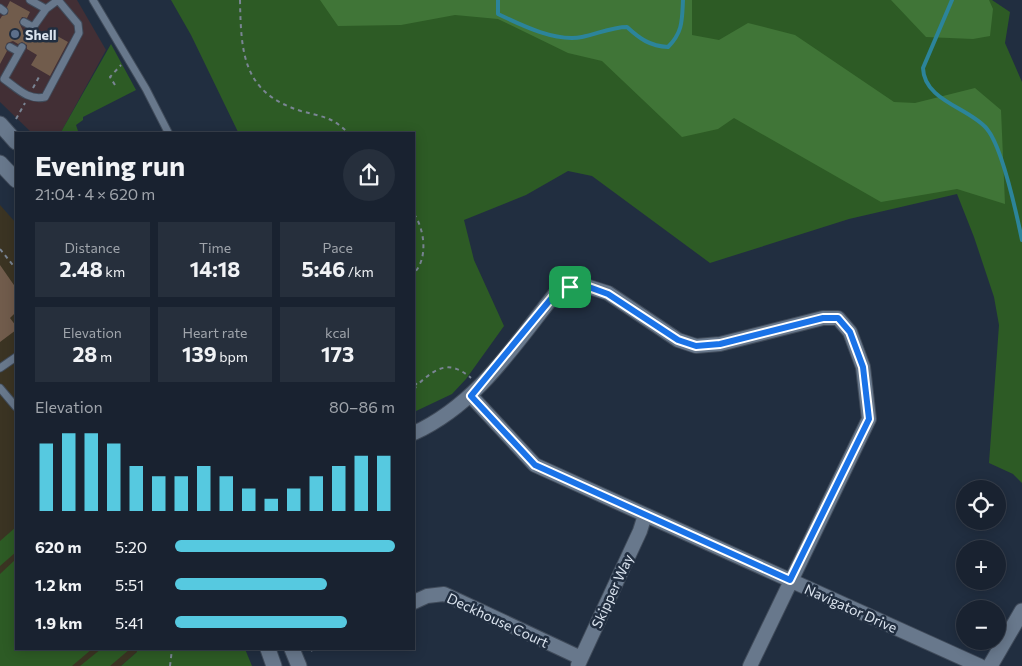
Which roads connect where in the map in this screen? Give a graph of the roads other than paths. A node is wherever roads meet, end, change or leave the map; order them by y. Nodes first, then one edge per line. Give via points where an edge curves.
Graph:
1 (30, 0) edge
2 (58, 0) edge
3 (93, 0) edge
4 (46, 9) junction
5 (24, 22) dead end
6 (10, 47) dead end
7 (1, 79) edge
8 (0, 124) edge
9 (166, 132) edge
10 (15, 141) edge
11 (0, 163) edge
12 (15, 179) edge
13 (15, 358) edge
14 (0, 368) edge
15 (0, 388) edge
16 (476, 391) junction
17 (15, 406) edge
18 (415, 432) edge
19 (645, 516) junction
20 (790, 580) junction
21 (415, 602) edge
22 (1022, 611) edge
23 (268, 650) edge
24 (292, 650) edge
25 (580, 662) edge
26 (274, 666) edge
27 (298, 666) edge
28 (750, 666) edge
29 (980, 666) edge
30 (990, 666) edge

1 - 4 lane
2 - 4 lane
2 - 7 lane via 78,24 80,33 45,97 28,97
3 - 9 lane via 146,89
4 - 5 lane via 31,30
6 - 7 lane via 20,49
8 - 10 main road
11 - 12 main road
13 - 14 lane
15 - 17 lane
16 - 18 street via 440,420
16 - 19 street, Navigator Drive via 535,465
16 - 20 street via 555,294 570,287 586,286 608,294 678,340 696,346 720,344 823,318 838,318 850,332 863,367 869,419
19 - 20 street, Navigator Drive
19 - 25 street, Skipper Way
20 - 28 street
20 - 29 street, Navigator Drive
21 - 25 street, Deckhouse Court via 444,594
22 - 30 main road
23 - 26 main road
24 - 27 main road

